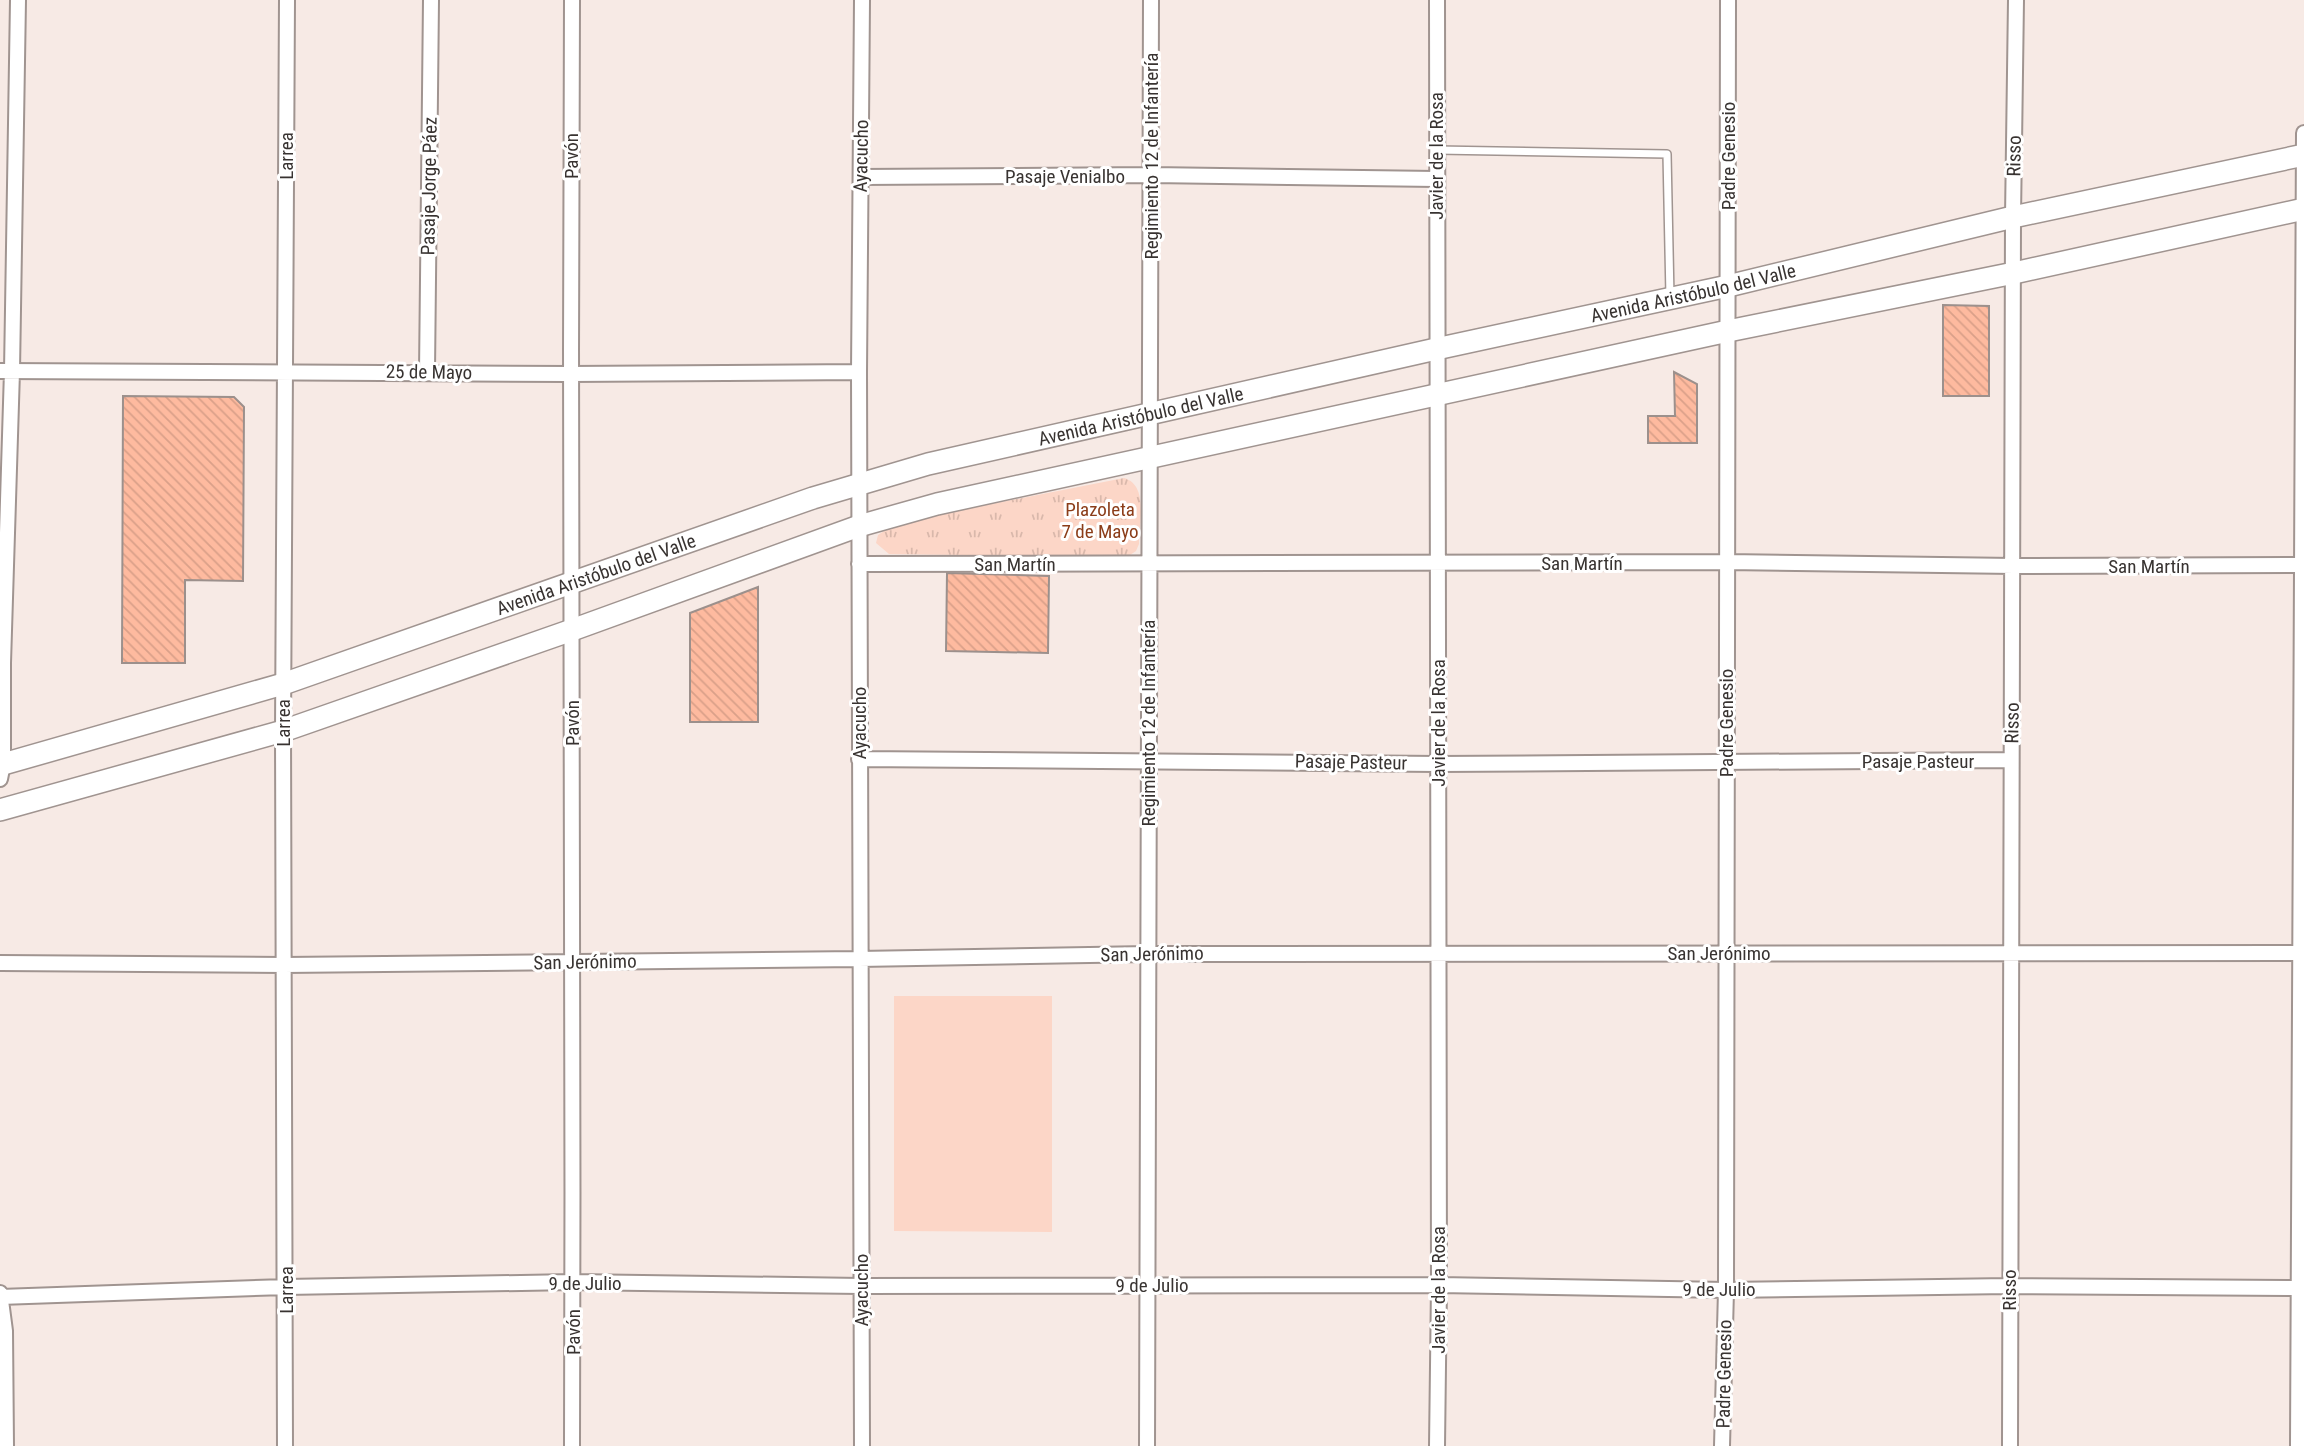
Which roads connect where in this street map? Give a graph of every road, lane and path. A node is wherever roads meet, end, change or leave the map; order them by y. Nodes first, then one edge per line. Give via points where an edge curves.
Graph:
1 (18, 0) edge
2 (287, 0) edge
3 (431, 0) edge
4 (572, 0) edge
5 (862, 0) edge
6 (1151, 0) edge
7 (1437, 0) edge
8 (1728, 0) edge
9 (2016, 0) edge
10 (2304, 133) edge
11 (1436, 150) junction
12 (2304, 155) edge
13 (1152, 175) junction
14 (861, 177) junction
15 (1436, 179) junction
16 (2303, 209) edge
17 (2013, 217) junction
18 (2014, 274) junction
19 (1728, 286) junction
20 (1670, 299) junction
21 (1728, 331) junction
22 (1436, 349) junction
23 (6, 371) edge
24 (285, 371) junction
25 (427, 372) junction
26 (859, 373) junction
27 (570, 374) junction
28 (1437, 396) junction
29 (1150, 413) junction
30 (1150, 459) junction
31 (860, 483) junction
32 (859, 526) junction
33 (1727, 562) junction
34 (1438, 563) junction
35 (859, 564) junction
36 (1149, 565) junction
37 (2303, 565) edge
38 (2014, 566) junction
39 (572, 583) junction
40 (572, 630) junction
41 (2, 662) edge
42 (284, 684) junction
43 (283, 731) junction
44 (859, 759) junction
45 (1148, 760) junction
46 (2011, 760) junction
47 (1726, 762) junction
48 (1438, 764) junction
49 (1, 770) edge
50 (0, 810) edge
51 (1438, 953) junction
52 (1725, 953) junction
53 (2010, 953) junction
54 (2302, 953) edge
55 (1148, 954) junction
56 (859, 959) junction
57 (572, 962) junction
58 (0, 963) edge
59 (284, 965) junction
60 (573, 1282) junction
61 (1148, 1284) junction
62 (1439, 1285) junction
63 (861, 1286) junction
64 (2009, 1286) junction
65 (286, 1287) junction
66 (2302, 1288) edge
67 (1726, 1290) junction
68 (0, 1296) edge
69 (6, 1446) edge
70 (285, 1446) edge
71 (572, 1446) edge
72 (862, 1446) edge
73 (1147, 1446) edge
74 (1437, 1446) edge
75 (1722, 1446) edge
76 (2010, 1446) edge
77 (2298, 1446) edge

1 - 23 street
2 - 24 street, Larrea
3 - 25 street, Pasaje Jorge Páez
4 - 27 street, Pavón
5 - 14 street, Ayacucho
6 - 13 street, Regimiento 12 de Infantería
7 - 11 street, Javier de la Rosa
8 - 19 street, Padre Genesio
9 - 17 street, Risso
10 - 12 street
11 - 15 street, Javier de la Rosa
11 - 20 lane via 1667,154
12 - 16 street
12 - 17 main road, Avenida Aristóbulo del Valle
13 - 14 street, Pasaje Venialbo
13 - 15 street, Pasaje Venialbo
13 - 29 street, Regimiento 12 de Infantería
14 - 26 street, Ayacucho
15 - 22 street, Javier de la Rosa
16 - 18 main road
16 - 37 street
17 - 18 street, Risso
17 - 19 main road, Avenida Aristóbulo del Valle
18 - 21 main road
18 - 38 street, Risso
19 - 20 main road, Avenida Aristóbulo del Valle
19 - 21 street, Padre Genesio
20 - 22 main road, Avenida Aristóbulo del Valle
21 - 28 main road
21 - 33 street, Padre Genesio
22 - 28 street, Javier de la Rosa
22 - 29 main road, Avenida Aristóbulo del Valle
23 - 24 street, 25 de Mayo
23 - 41 street
24 - 25 street, 25 de Mayo
24 - 42 street, Larrea
25 - 27 street, 25 de Mayo
26 - 27 street, 25 de Mayo
26 - 31 street, Ayacucho
27 - 39 street, Pavón
28 - 30 main road
28 - 34 street, Javier de la Rosa
29 - 30 street, Regimiento 12 de Infantería
29 - 31 main road, Avenida Aristóbulo del Valle
30 - 32 main road via 937,504
30 - 36 street, Regimiento 12 de Infantería
31 - 32 street, Ayacucho
31 - 39 main road, Avenida Aristóbulo del Valle
32 - 35 street, Ayacucho
32 - 40 main road
33 - 34 street, San Martín
33 - 38 street, San Martín
33 - 47 street, Padre Genesio
34 - 36 street, San Martín
34 - 48 street, Javier de la Rosa
35 - 36 street, San Martín
35 - 44 street, Ayacucho
36 - 45 street, Regimiento 12 de Infantería
37 - 38 street, San Martín
37 - 54 street
38 - 46 street, Risso
39 - 40 street, Pavón
39 - 42 main road, Avenida Aristóbulo del Valle
40 - 43 main road
40 - 57 street, Pavón
41 - 49 street
42 - 43 street, Larrea
42 - 49 main road, Avenida Aristóbulo del Valle
43 - 50 main road
43 - 59 street, Larrea
44 - 45 street, Pasaje Pasteur
44 - 56 street, Ayacucho
45 - 48 street, Pasaje Pasteur
45 - 55 street, Regimiento 12 de Infantería
46 - 47 street, Pasaje Pasteur
46 - 53 street, Risso
47 - 48 street, Pasaje Pasteur
47 - 52 street, Padre Genesio
48 - 51 street, Javier de la Rosa
51 - 52 street, San Jerónimo
51 - 55 street, San Jerónimo
51 - 62 street, Javier de la Rosa
52 - 53 street, San Jerónimo
52 - 67 street, Padre Genesio
53 - 54 street, San Jerónimo
53 - 64 street, Risso
54 - 66 street
55 - 56 street, San Jerónimo
55 - 61 street, Regimiento 12 de Infantería
56 - 57 street, San Jerónimo
56 - 63 street, Ayacucho
57 - 59 street, San Jerónimo
57 - 60 street, Pavón
58 - 59 street, San Jerónimo
59 - 65 street, Larrea
60 - 63 street, 9 de Julio
60 - 65 street, 9 de Julio
60 - 71 street, Pavón
61 - 62 street, 9 de Julio
61 - 63 street, 9 de Julio
61 - 73 street, Regimiento 12 de Infantería
62 - 67 street, 9 de Julio
62 - 74 street, Javier de la Rosa
63 - 72 street, Ayacucho
64 - 66 street, 9 de Julio
64 - 67 street, 9 de Julio
64 - 76 street, Risso
65 - 68 street, 9 de Julio
65 - 70 street, Larrea
66 - 77 street
67 - 75 street, Padre Genesio
68 - 69 street via 5,1331

